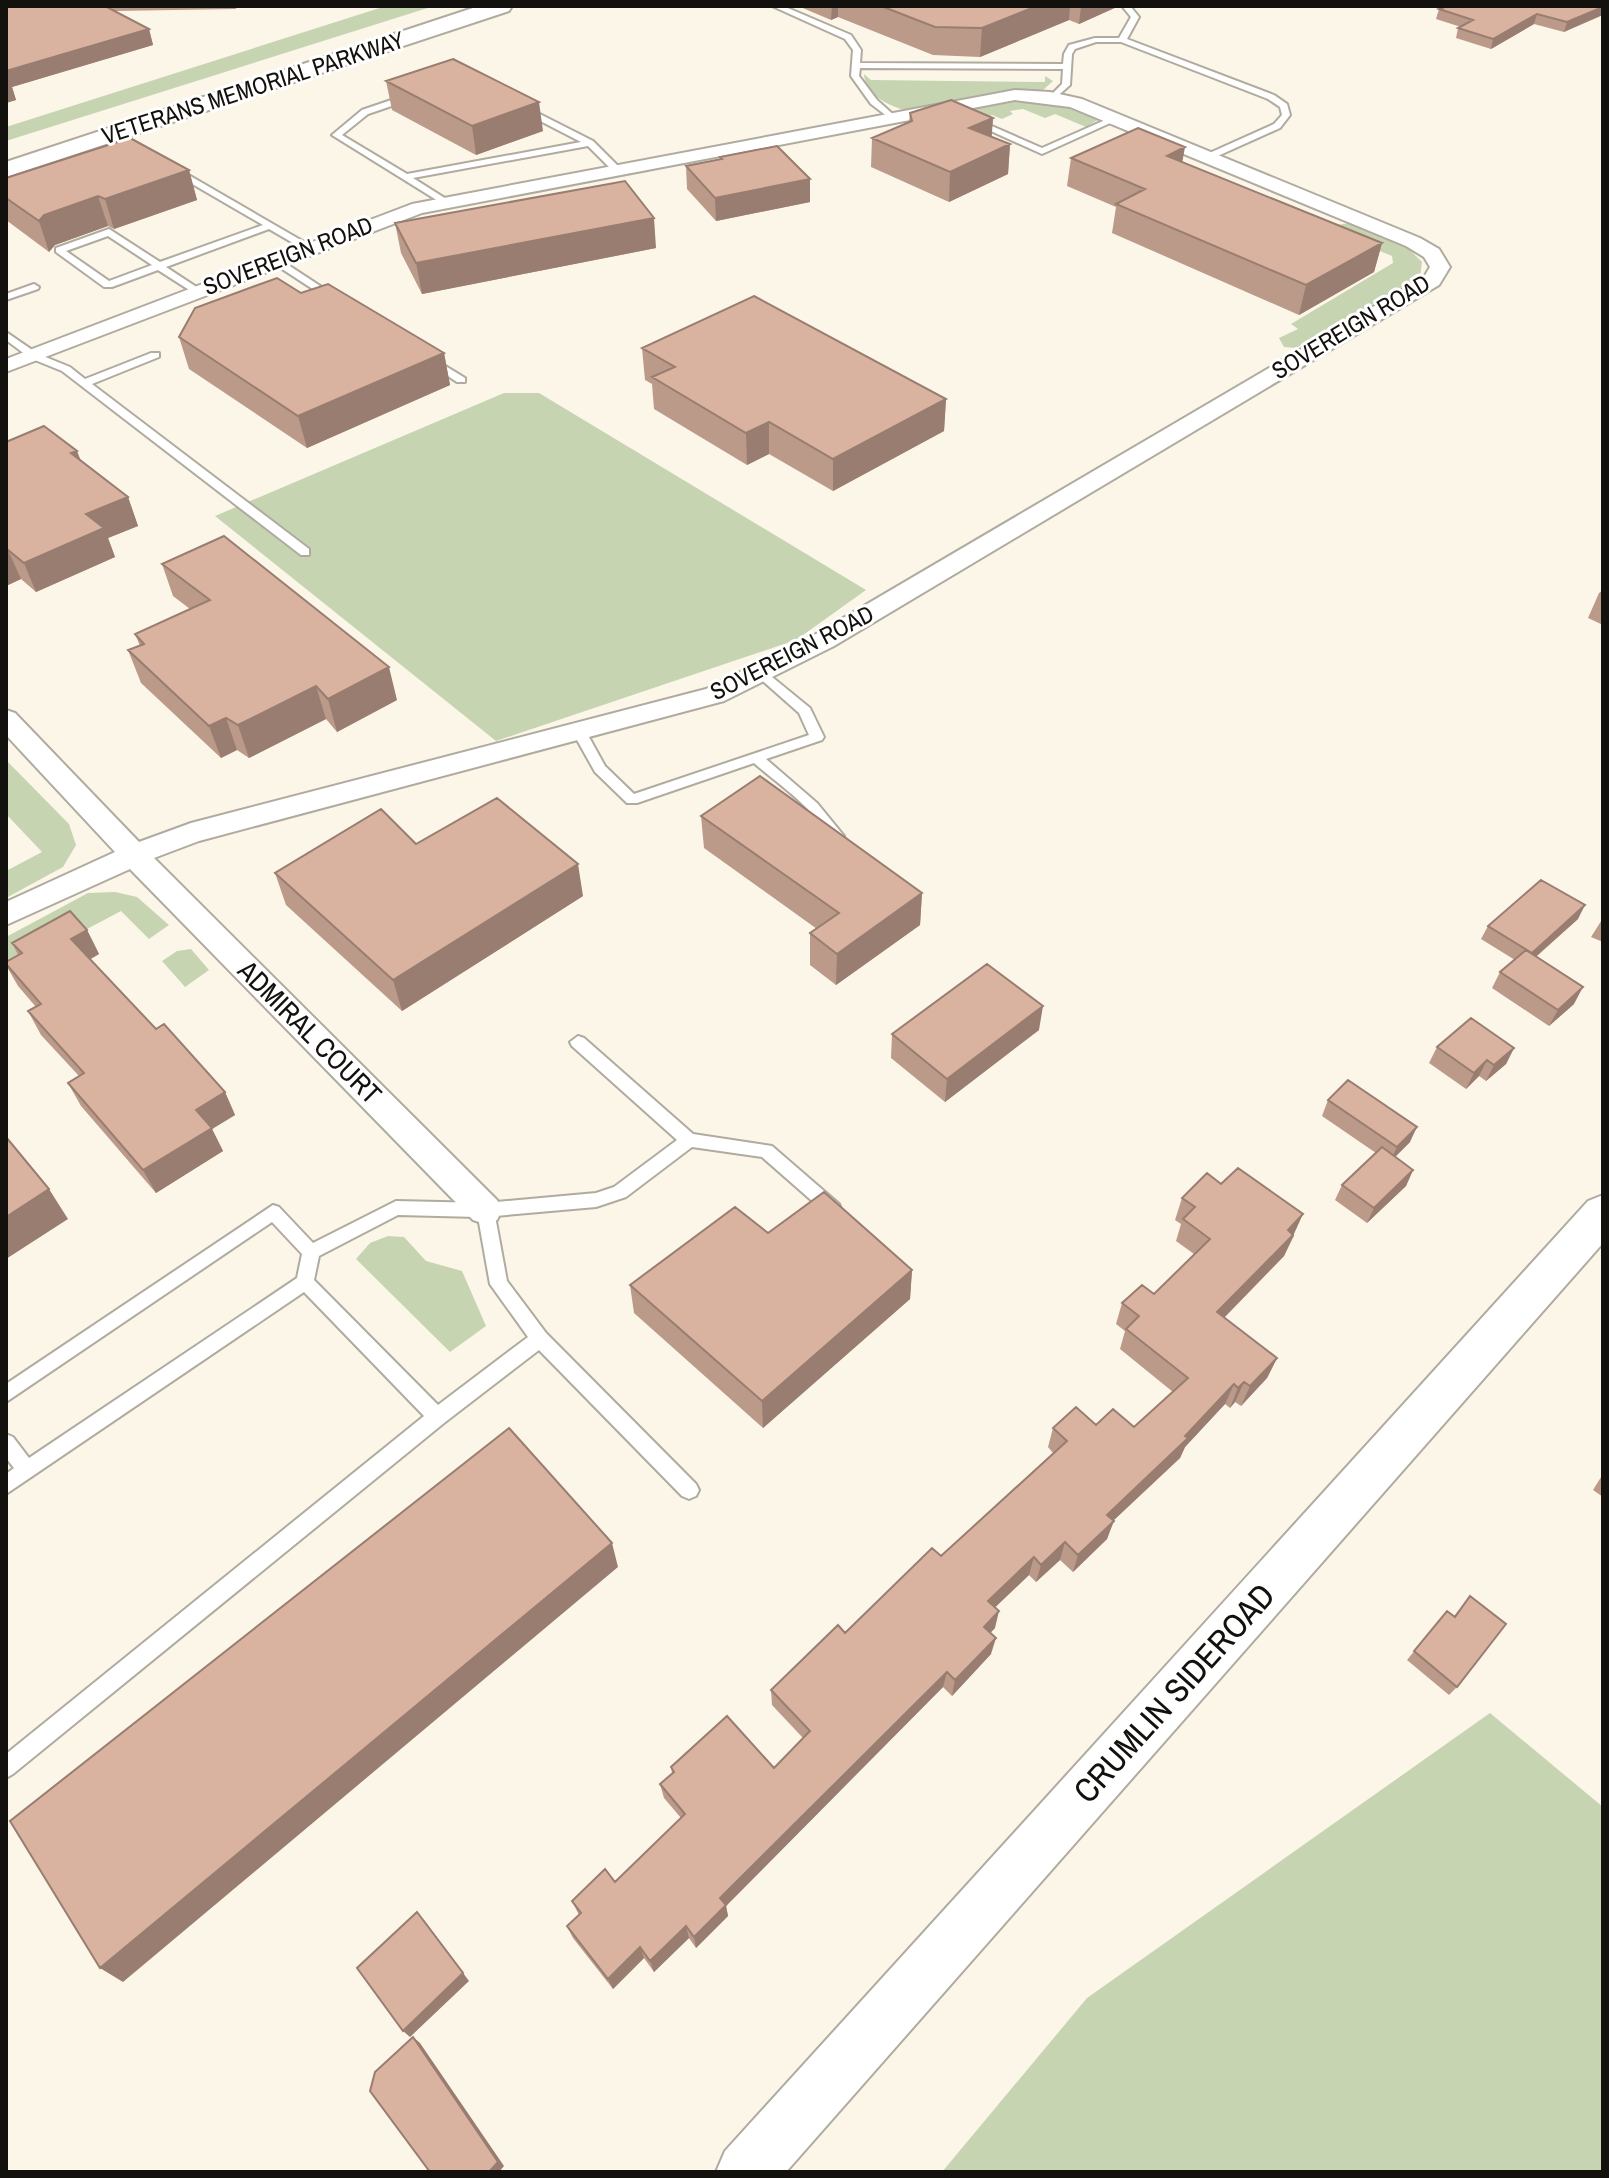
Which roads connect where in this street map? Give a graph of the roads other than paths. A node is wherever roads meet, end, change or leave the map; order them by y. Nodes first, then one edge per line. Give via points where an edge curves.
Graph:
1 (457, 6) edge
2 (501, 6) edge
3 (776, 6) edge
4 (1126, 6) edge
5 (1122, 40) junction
6 (854, 65) junction
7 (1067, 67) junction
8 (422, 92) edge
9 (1053, 97) junction
10 (507, 99) edge
11 (950, 106) junction
12 (892, 117) junction
13 (1115, 119) junction
14 (590, 143) junction
15 (6, 153) edge
16 (1208, 157) junction
17 (172, 168) edge
18 (6, 170) edge
19 (617, 170) junction
20 (410, 176) junction
21 (446, 202) junction
22 (270, 226) junction
23 (308, 248) junction
24 (276, 261) junction
25 (159, 266) junction
26 (34, 287) dead end
27 (197, 292) junction
28 (6, 297) edge
29 (342, 303) edge
30 (7, 336) edge
31 (155, 355) dead end
32 (421, 355) edge
33 (34, 356) junction
34 (6, 366) edge
35 (461, 380) dead end
36 (84, 383) junction
37 (305, 552) dead end
38 (761, 672) junction
39 (6, 719) edge
40 (579, 731) junction
41 (756, 758) junction
42 (834, 848) edge
43 (134, 855) junction
44 (6, 914) edge
45 (578, 1042) dead end
46 (689, 1140) junction
47 (485, 1210) junction
48 (1603, 1213) edge
49 (842, 1216) edge
50 (311, 1252) junction
51 (305, 1282) junction
52 (540, 1339) junction
53 (6, 1394) edge
54 (437, 1417) junction
55 (6, 1443) edge
56 (27, 1470) junction
57 (6, 1485) edge
58 (689, 1490) dead end
59 (6, 1767) edge
60 (746, 2172) edge

1 - 15 highway, VETERANS MEMORIAL PARKWAY
2 - 18 highway, VETERANS MEMORIAL PARKWAY
3 - 6 lane via 848,37 857,50
4 - 5 lane via 1135,17
5 - 7 lane via 1078,44 1069,51
5 - 16 lane via 1284,106 1286,115 1277,126
6 - 7 lane
6 - 12 lane via 863,89
7 - 9 lane via 1066,85
8 - 20 lane via 365,112 336,135
9 - 11 street, SOVEREIGN ROAD via 1015,95
9 - 13 street, SOVEREIGN ROAD
10 - 14 lane
11 - 12 street, SOVEREIGN ROAD
11 - 13 lane via 1042,151
12 - 19 street, SOVEREIGN ROAD
13 - 16 street, SOVEREIGN ROAD
14 - 19 lane
14 - 20 lane
16 - 38 street, SOVEREIGN ROAD via 1420,245 1436,258 1439,273 838,633
17 - 22 lane
19 - 21 street, SOVEREIGN ROAD
20 - 21 lane
21 - 23 street, SOVEREIGN ROAD
22 - 23 lane
22 - 25 lane
23 - 24 street, SOVEREIGN ROAD
24 - 27 street, SOVEREIGN ROAD
24 - 29 lane
25 - 25 lane via 109,232 59,250 108,285
25 - 27 lane
26 - 28 lane
27 - 33 street, SOVEREIGN ROAD
30 - 33 lane
31 - 36 lane
32 - 35 lane
33 - 34 street, SOVEREIGN ROAD
33 - 36 lane
36 - 37 lane
38 - 40 street, SOVEREIGN ROAD via 715,695
38 - 41 lane via 805,711 817,737
39 - 43 street, ADMIRAL COURT
40 - 41 lane via 600,769 632,800
40 - 43 street, SOVEREIGN ROAD via 191,833
41 - 42 lane via 812,806 837,836
43 - 44 street, SOVEREIGN ROAD
43 - 47 street, ADMIRAL COURT
45 - 46 lane
46 - 47 lane via 620,1192 596,1200
46 - 49 lane via 766,1151
47 - 50 lane via 396,1208
47 - 52 lane via 499,1284
48 - 60 street, CRUMLIN SIDEROAD
50 - 51 lane
50 - 53 lane via 273,1212
51 - 54 lane
51 - 56 lane
52 - 54 lane
52 - 58 lane
54 - 59 lane
55 - 56 lane
56 - 57 lane

